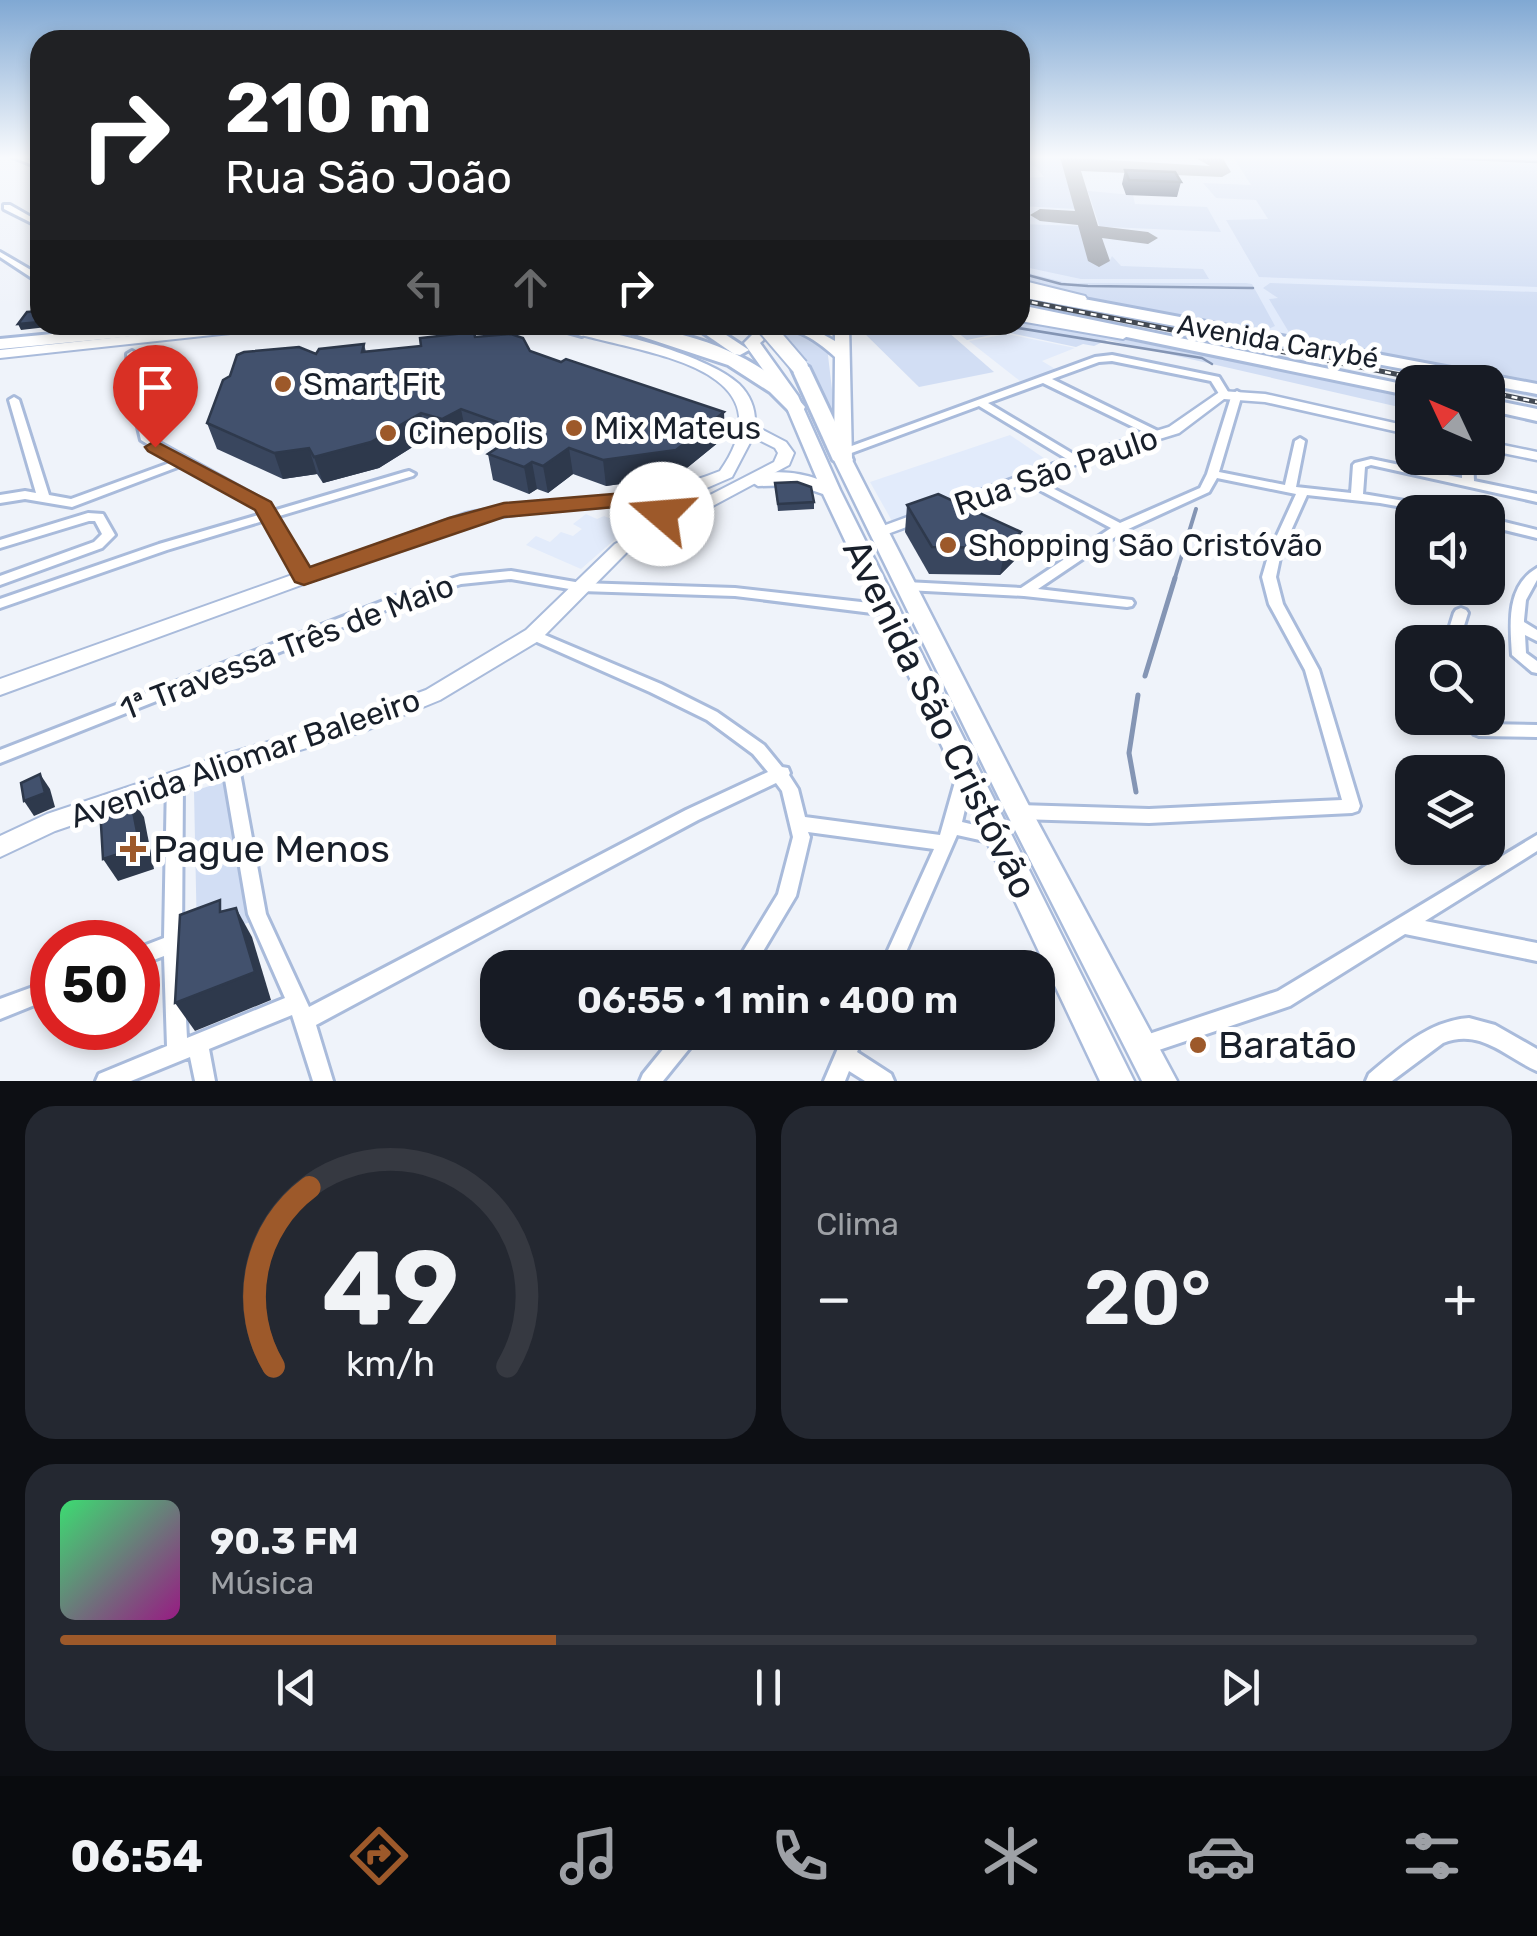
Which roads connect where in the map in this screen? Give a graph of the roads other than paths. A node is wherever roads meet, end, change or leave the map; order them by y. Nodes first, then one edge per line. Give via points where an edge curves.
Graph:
1 (8, 207) dead end
2 (30, 219) edge
3 (0, 254) edge
4 (17, 263) junction
5 (0, 267) edge
6 (30, 272) edge
7 (1030, 286) edge
8 (1030, 294) edge
9 (1030, 315) edge
10 (1228, 331) junction
11 (47, 335) edge
12 (74, 335) edge
13 (176, 335) edge
14 (592, 335) edge
15 (644, 335) edge
16 (661, 335) edge
17 (715, 335) edge
18 (758, 335) edge
19 (773, 335) edge
20 (821, 335) edge
21 (841, 335) edge
22 (0, 341) edge
23 (0, 354) edge
24 (132, 354) dead end
25 (839, 354) junction
26 (1044, 379) junction
27 (1395, 387) edge
28 (785, 388) junction
29 (1537, 388) edge
30 (1231, 394) junction
31 (742, 398) junction
32 (14, 400) dead end
33 (981, 402) junction
34 (796, 408) junction
35 (1505, 408) edge
36 (1537, 415) edge
37 (1395, 427) edge
38 (747, 428) junction
39 (1158, 435) junction
40 (1300, 440) dead end
41 (774, 442) junction
42 (1505, 449) edge
43 (743, 451) junction
44 (842, 456) junction
45 (1537, 456) edge
46 (1076, 460) junction
47 (184, 461) junction
48 (409, 474) dead end
49 (1213, 474) junction
50 (1468, 475) edge
51 (1025, 478) junction
52 (758, 480) junction
53 (1468, 482) junction
54 (830, 490) junction
55 (1297, 491) junction
56 (676, 492) junction
57 (44, 496) junction
58 (1357, 497) junction
59 (637, 498) junction
60 (1537, 498) edge
61 (0, 499) edge
62 (72, 502) junction
63 (1395, 503) edge
64 (272, 514) junction
65 (684, 514) junction
66 (78, 518) junction
67 (1505, 526) edge
68 (660, 527) junction
69 (1120, 528) junction
70 (878, 533) junction
71 (1537, 534) edge
72 (0, 544) edge
73 (304, 577) junction
74 (0, 580) edge
75 (1534, 580) edge
76 (581, 586) junction
77 (906, 586) junction
78 (1024, 592) junction
79 (1127, 603) dead end
80 (0, 604) edge
81 (888, 610) junction
82 (1462, 613) dead end
83 (1458, 625) edge
84 (1520, 626) junction
85 (532, 635) junction
86 (1537, 636) edge
87 (1530, 664) edge
88 (0, 686) edge
89 (1505, 727) edge
90 (1537, 731) edge
91 (0, 757) edge
92 (230, 762) junction
93 (966, 771) junction
94 (782, 773) junction
95 (175, 781) junction
96 (1019, 812) junction
97 (803, 824) junction
98 (948, 835) junction
99 (999, 837) junction
100 (1537, 842) edge
101 (0, 846) edge
102 (1402, 925) junction
103 (173, 943) junction
104 (160, 948) edge
105 (754, 950) edge
106 (897, 950) edge
107 (1537, 952) edge
108 (30, 997) edge
109 (0, 1009) edge
110 (301, 1012) junction
111 (198, 1044) junction
112 (1141, 1046) junction
113 (675, 1050) edge
114 (847, 1050) edge
115 (177, 1052) junction
116 (844, 1056) junction
117 (1537, 1061) edge
118 (106, 1081) edge
119 (205, 1081) edge
120 (323, 1081) edge
121 (650, 1081) edge
122 (834, 1081) edge
123 (884, 1081) edge
124 (1117, 1081) edge
125 (1160, 1081) edge
126 (1376, 1081) edge

1 - 2 street
3 - 4 street
4 - 5 street
4 - 6 street
7 - 10 main road
8 - 10 highway, Avenida Carybé
9 - 27 highway, Avenida Carybé
10 - 29 highway, Avenida Carybé
11 - 22 highway
12 - 22 highway
13 - 23 main road
14 - 31 main road via 694,365
15 - 31 main road via 716,364
16 - 34 highway via 730,357
17 - 28 highway
18 - 28 main road, Avenida São Cristóvão via 752,346
19 - 44 highway, bridge via 800,367
20 - 25 main road, Avenida São Cristóvão
21 - 25 main road
24 - 47 street via 142,432
25 - 44 main road
26 - 30 street via 1112,358 1215,379
26 - 33 street
26 - 39 street
28 - 34 main road, Avenida São Cristóvão
30 - 37 street
30 - 39 street, Rua São Paulo via 1213,398 1179,428
30 - 49 street
31 - 38 main road
32 - 57 street
33 - 44 street
33 - 46 street
34 - 54 main road, Avenida São Cristóvão
35 - 36 highway
38 - 41 main road
38 - 43 main road
39 - 46 street, Rua São Paulo
40 - 55 street
41 - 43 main road
41 - 52 main road via 784,449 784,459
42 - 45 street
43 - 56 main road via 726,474
44 - 70 main road, Avenida São Cristóvão
46 - 51 street, Rua São Paulo
47 - 62 street
47 - 64 street
48 - 64 street
49 - 55 street
49 - 69 street via 1204,490
50 - 53 street
51 - 69 street
51 - 70 street, Rua São Paulo
52 - 54 main road via 799,479
52 - 65 main road, Avenida Aliomar Baleeiro
53 - 58 street via 1368,462 1359,465
53 - 60 street
54 - 81 main road, Avenida São Cristóvão
55 - 58 street
55 - 96 street via 1268,577 1312,670 1352,806 1149,816
56 - 59 main road
56 - 65 main road via 671,501
57 - 61 street
57 - 62 street
58 - 63 street
59 - 68 main road via 659,506
59 - 73 main road via 486,514
62 - 66 street
64 - 73 street
64 - 80 street
65 - 68 main road, Avenida Aliomar Baleeiro
66 - 72 street
66 - 74 street via 99,517 110,538
67 - 71 street
68 - 76 main road, Avenida Aliomar Baleeiro via 621,548
69 - 78 street
70 - 77 main road, Avenida São Cristóvão
73 - 88 main road
75 - 84 street via 1517,599
76 - 81 street, 1ª Travessa Três de Maio via 735,592
76 - 85 main road, Avenida Aliomar Baleeiro
76 - 91 street, 1ª Travessa Três de Maio via 511,574 460,580
77 - 78 street
77 - 96 main road, Avenida São Cristóvão
78 - 79 street
81 - 93 main road, Avenida São Cristóvão
82 - 83 street
84 - 86 street
84 - 87 street via 1518,651
85 - 92 main road, Avenida Aliomar Baleeiro via 432,695
85 - 94 street via 734,729
89 - 90 street
92 - 95 main road, Avenida Aliomar Baleeiro
92 - 110 street via 257,914
93 - 98 street
93 - 99 main road, Avenida São Cristóvão
94 - 97 street
94 - 110 street
95 - 101 main road, Avenida Aliomar Baleeiro
95 - 103 street
96 - 112 main road, Avenida São Cristóvão
97 - 98 street
97 - 105 street via 801,856 784,903
98 - 99 street
98 - 106 street
99 - 124 main road, Avenida São Cristóvão
100 - 102 street
102 - 107 street
102 - 112 street via 1283,998
103 - 104 street
103 - 115 street
108 - 109 street
110 - 111 street
110 - 120 street
111 - 115 street
111 - 119 street
112 - 125 main road, Avenida São Cristóvão
113 - 121 street
114 - 116 street
115 - 118 street
116 - 122 street
116 - 123 street
117 - 126 street via 1492,1031 1450,1028

